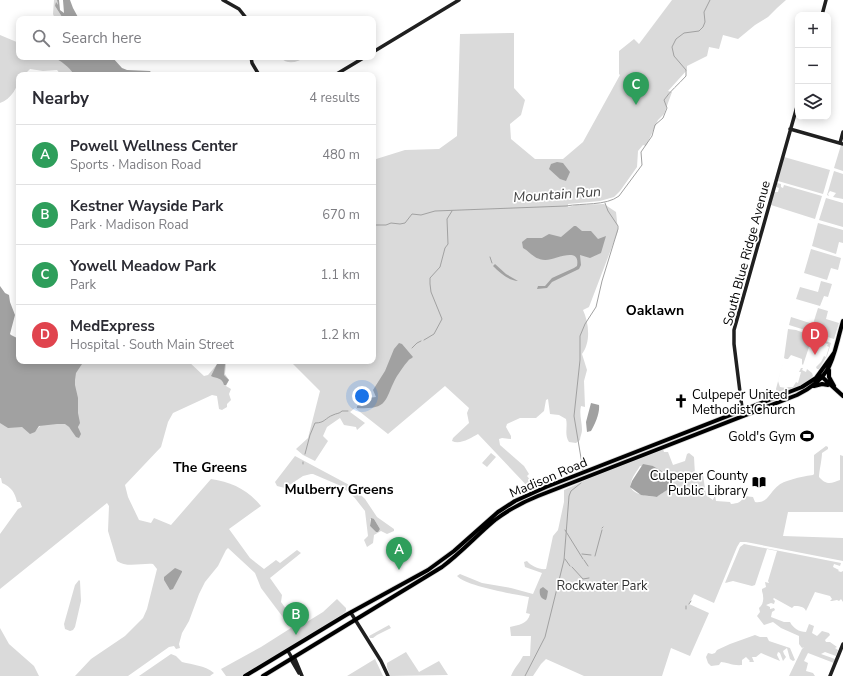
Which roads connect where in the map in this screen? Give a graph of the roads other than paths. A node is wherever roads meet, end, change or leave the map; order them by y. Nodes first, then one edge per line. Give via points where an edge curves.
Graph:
1 (223, 0) edge
2 (459, 0) edge
3 (826, 0) edge
4 (823, 12) edge
5 (245, 16) edge
6 (376, 50) edge
7 (251, 60) edge
8 (359, 60) edge
9 (257, 72) edge
10 (340, 72) edge
11 (795, 113) edge
12 (790, 129) junction
13 (843, 132) edge
14 (841, 143) edge
15 (843, 321) edge
16 (834, 353) junction
17 (829, 368) junction
18 (821, 376) junction
19 (832, 386) junction
20 (811, 387) junction
21 (837, 390) junction
22 (843, 396) edge
23 (742, 414) junction
24 (351, 612) junction
25 (356, 620) junction
26 (843, 644) edge
27 (288, 650) junction
28 (292, 658) junction
29 (245, 676) edge
30 (263, 676) edge
31 (301, 676) edge
32 (388, 676) edge
33 (830, 676) edge

1 - 5 street via 239,9
2 - 6 street
3 - 4 street
7 - 9 street
8 - 10 street
11 - 12 street, South Blue Ridge Avenue
12 - 14 street
12 - 23 street, South Blue Ridge Avenue via 734,330
13 - 14 street
15 - 16 main road
16 - 17 main road
16 - 18 main road
17 - 18 main road
17 - 21 main road via 829,377
18 - 19 main road
18 - 20 main road, Madison Road
18 - 23 main road, Madison Road
19 - 20 main road via 822,384
19 - 21 main road
20 - 23 main road, Madison Road via 797,395
21 - 22 main road
23 - 24 main road, Madison Road via 515,501 491,517 434,566
23 - 25 main road, Madison Road via 518,505 495,521 442,567
24 - 25 street
24 - 27 main road, Madison Road
25 - 28 main road, Madison Road
25 - 32 street
26 - 33 street
27 - 28 street
27 - 29 main road, Madison Road
28 - 30 main road, Madison Road
28 - 31 street

